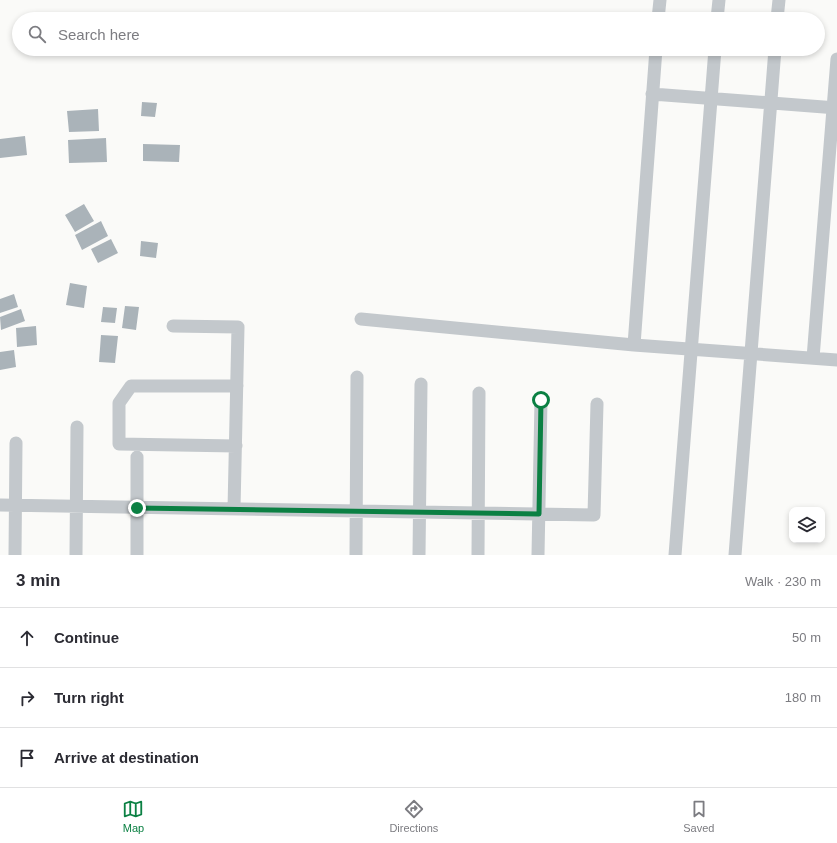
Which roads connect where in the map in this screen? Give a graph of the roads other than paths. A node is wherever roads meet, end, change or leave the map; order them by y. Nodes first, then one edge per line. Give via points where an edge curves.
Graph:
1 (660, 0) edge
2 (719, 0) edge
3 (779, 0) edge
4 (659, 12) edge
5 (718, 12) edge
6 (778, 12) edge
7 (655, 56) edge
8 (714, 56) edge
9 (774, 56) edge
10 (837, 59) edge
11 (652, 94) junction
12 (711, 98) junction
13 (771, 103) junction
14 (835, 108) edge
15 (362, 319) dead end
16 (173, 326) dead end
17 (634, 345) junction
18 (691, 349) junction
19 (750, 354) junction
20 (813, 358) junction
21 (837, 360) edge
22 (357, 376) dead end
23 (421, 384) dead end
24 (237, 386) junction
25 (479, 393) dead end
26 (541, 400) dead end
27 (597, 404) dead end
28 (77, 427) dead end
29 (16, 442) dead end
30 (236, 446) junction
31 (137, 457) dead end
32 (0, 505) edge
33 (15, 505) junction
34 (77, 506) junction
35 (137, 508) junction
36 (234, 509) junction
37 (356, 511) junction
38 (419, 512) junction
39 (478, 513) junction
40 (539, 514) junction
41 (15, 555) edge
42 (76, 555) edge
43 (137, 555) edge
44 (356, 555) edge
45 (419, 555) edge
46 (478, 555) edge
47 (538, 555) edge
48 (675, 555) edge
49 (734, 555) edge

1 - 4 street
2 - 5 street
3 - 6 street
7 - 11 street
8 - 12 street
9 - 13 street
10 - 14 street
11 - 12 street
11 - 17 street
12 - 13 street
12 - 18 street
13 - 14 street
13 - 19 street
14 - 20 street
15 - 17 street
16 - 24 street via 238,327
17 - 18 street
18 - 19 street
18 - 48 street
19 - 20 street
19 - 49 street
20 - 21 street
22 - 37 street
23 - 38 street
24 - 30 street
24 - 30 street via 131,386 119,403 119,444
25 - 39 street
26 - 40 street
27 - 40 street via 594,515
28 - 34 street
29 - 33 street
30 - 36 street
31 - 35 street
32 - 33 street
33 - 34 street
33 - 41 street
34 - 35 street
34 - 42 street
35 - 36 street
35 - 43 street
36 - 37 street
37 - 38 street
37 - 44 street
38 - 39 street
38 - 45 street
39 - 40 street
39 - 46 street
40 - 47 street

